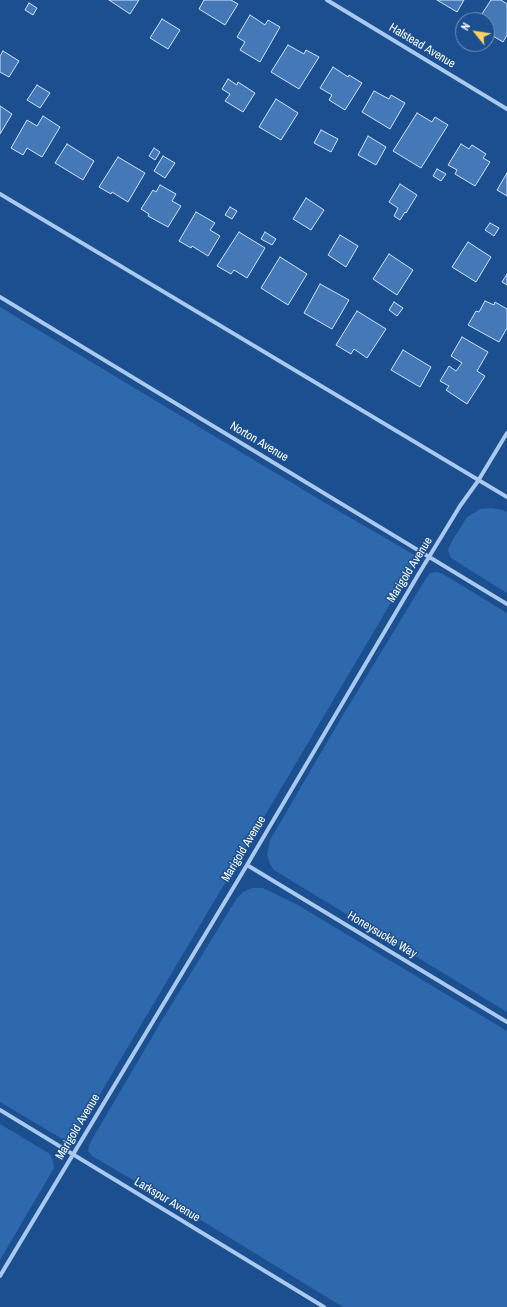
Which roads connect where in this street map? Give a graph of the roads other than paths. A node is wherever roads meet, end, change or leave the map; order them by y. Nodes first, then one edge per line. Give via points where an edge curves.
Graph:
1 (327, 0) edge
2 (507, 109) edge
3 (0, 194) edge
4 (0, 297) edge
5 (507, 433) edge
6 (478, 481) junction
7 (507, 498) edge
8 (429, 556) junction
9 (507, 604) edge
10 (247, 865) junction
11 (507, 1022) edge
12 (0, 1110) edge
13 (72, 1154) junction
14 (0, 1276) edge
15 (324, 1307) edge

1 - 2 street, Halstead Avenue
3 - 6 street
4 - 8 street, Norton Avenue
5 - 6 street, Marigold Avenue
6 - 7 street
6 - 8 street, Marigold Avenue
8 - 9 street, Norton Avenue
8 - 10 street, Marigold Avenue
10 - 11 street, Honeysuckle Way
10 - 13 street, Marigold Avenue
12 - 13 street, Larkspur Avenue
13 - 14 street, Marigold Avenue
13 - 15 street, Larkspur Avenue

